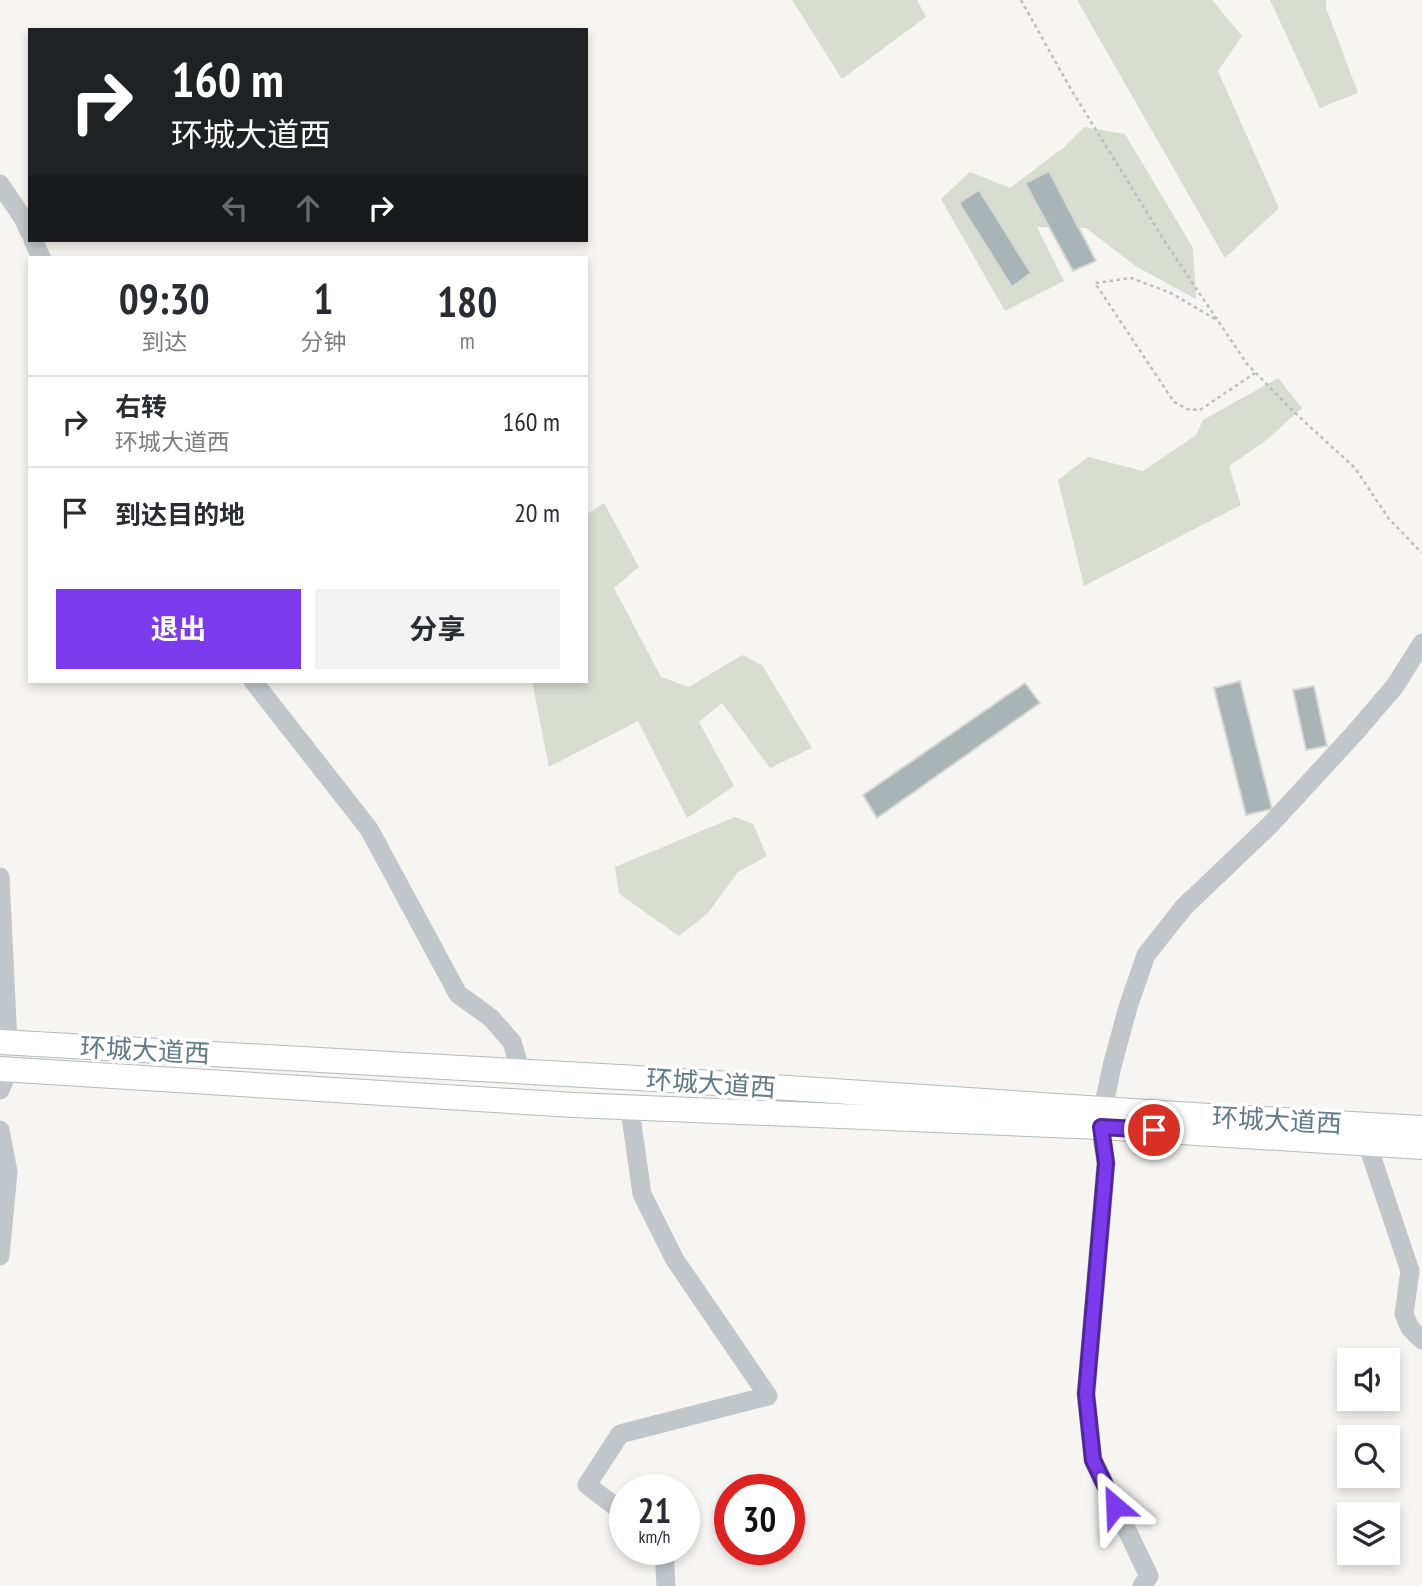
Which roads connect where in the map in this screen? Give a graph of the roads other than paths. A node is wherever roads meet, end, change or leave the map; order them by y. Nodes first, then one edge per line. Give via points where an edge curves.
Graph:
1 (0, 184) edge
2 (28, 229) edge
3 (1422, 643) edge
4 (255, 683) edge
5 (0, 877) edge
6 (4, 1042) edge
7 (521, 1072) junction
8 (3, 1076) edge
9 (626, 1107) junction
10 (1102, 1118) junction
11 (1422, 1128) edge
12 (0, 1130) edge
13 (1368, 1134) junction
14 (1422, 1147) edge
15 (0, 1256) edge
16 (1422, 1340) edge
17 (609, 1502) edge
18 (665, 1565) edge
19 (666, 1586) edge
20 (1142, 1586) edge

1 - 2 street
3 - 10 street via 1395,686 1353,735 1269,826 1184,907 1146,955 1112,1066
4 - 7 street via 369,829 458,994 491,1018 512,1042
5 - 6 street
6 - 7 main road, 环城大道西
7 - 10 main road, 环城大道西
8 - 9 main road, 环城大道西
9 - 10 main road, 环城大道西
9 - 17 street via 642,1194 675,1260 768,1396 620,1434 587,1485
10 - 13 main road, 环城大道西
10 - 20 street via 1106,1163 1086,1394 1093,1460 1149,1576
11 - 13 main road, 环城大道西
12 - 15 street via 8,1172
13 - 14 main road, 环城大道西
13 - 16 street via 1410,1271 1404,1314
18 - 19 street

